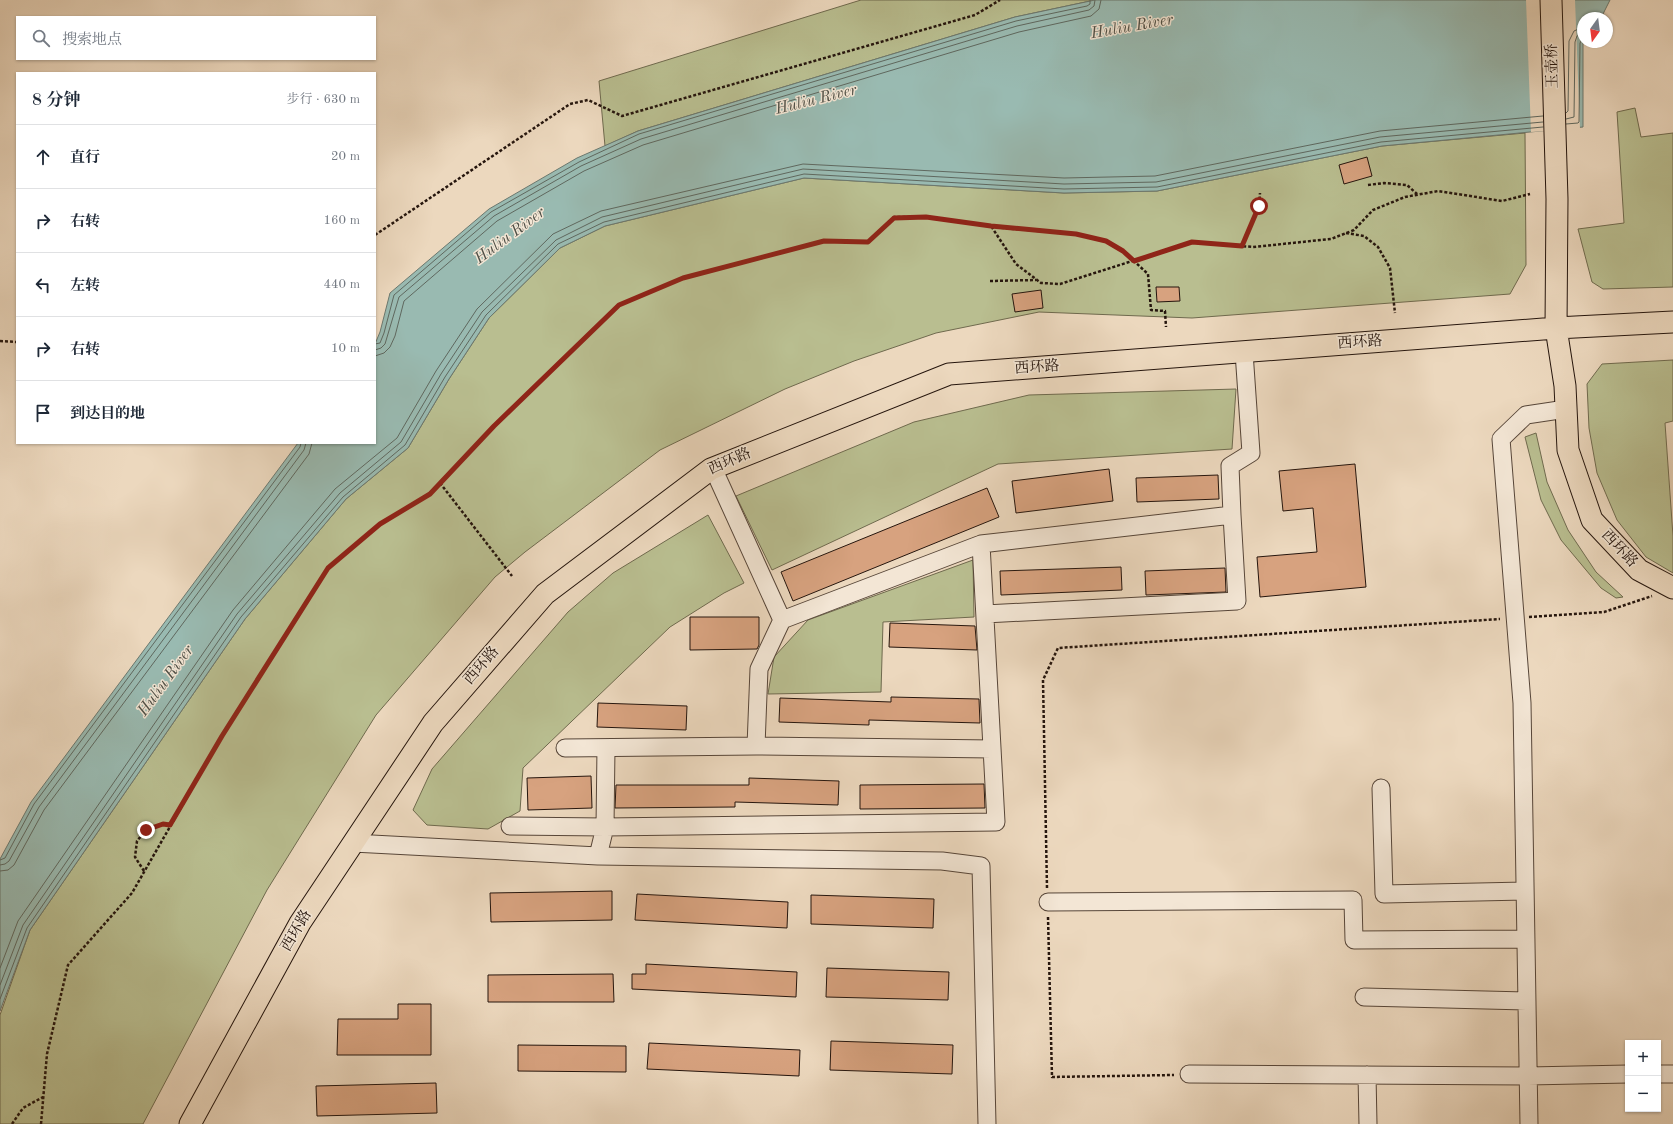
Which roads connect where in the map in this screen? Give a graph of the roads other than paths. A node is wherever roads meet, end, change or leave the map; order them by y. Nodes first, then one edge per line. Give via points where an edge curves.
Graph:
1 (1551, 0) edge
2 (1554, 131) joint
3 (1673, 322) edge
4 (1556, 328) junction
5 (1244, 352) junction
6 (1566, 409) junction
7 (714, 468) junction
8 (1232, 515) junction
9 (981, 544) junction
10 (1666, 591) edge
11 (985, 614) junction
12 (782, 620) junction
13 (756, 746) junction
14 (565, 748) dead end
15 (606, 748) junction
16 (992, 749) junction
17 (1382, 788) dead end
18 (510, 826) dead end
19 (605, 828) junction
20 (353, 843) junction
21 (598, 856) junction
22 (1525, 891) junction
23 (1048, 902) road end
24 (1526, 939) junction
25 (1364, 997) dead end
26 (1527, 1001) junction
27 (1189, 1074) road end
28 (1625, 1074) edge
29 (1661, 1074) edge
30 (1673, 1074) edge
31 (1367, 1075) junction
32 (1528, 1076) junction
33 (190, 1124) edge
34 (988, 1124) edge
35 (1368, 1124) edge
36 (1529, 1124) edge

1 - 2 main road, 玉壶桥
2 - 4 main road, 西环路 via 1557,199
3 - 4 main road, 西环路
4 - 5 main road, 西环路
4 - 6 main road, 西环路
5 - 7 main road, 西环路 via 949,374
5 - 8 street via 1251,453 1230,466
6 - 10 main road, 西环路 via 1568,450 1592,520 1639,570
6 - 22 street via 1526,415 1501,438 1522,703
7 - 12 street
7 - 20 main road, 西环路 via 545,594 433,723
8 - 9 street
8 - 11 street via 1237,601
9 - 11 street
9 - 12 street
11 - 16 street
12 - 13 street via 759,669
13 - 15 street
13 - 16 street
14 - 15 street
15 - 19 street
16 - 19 street via 996,822
17 - 22 street via 1384,894
18 - 19 street
19 - 21 street
20 - 21 street
20 - 33 main road, 西环路 via 300,923
21 - 34 street via 942,860 981,866
22 - 24 street
23 - 24 street via 1353,900 1354,940
24 - 26 street
25 - 26 street
26 - 32 street
27 - 31 street
28 - 32 street
29 - 30 street
31 - 32 street
31 - 35 street
32 - 36 street

